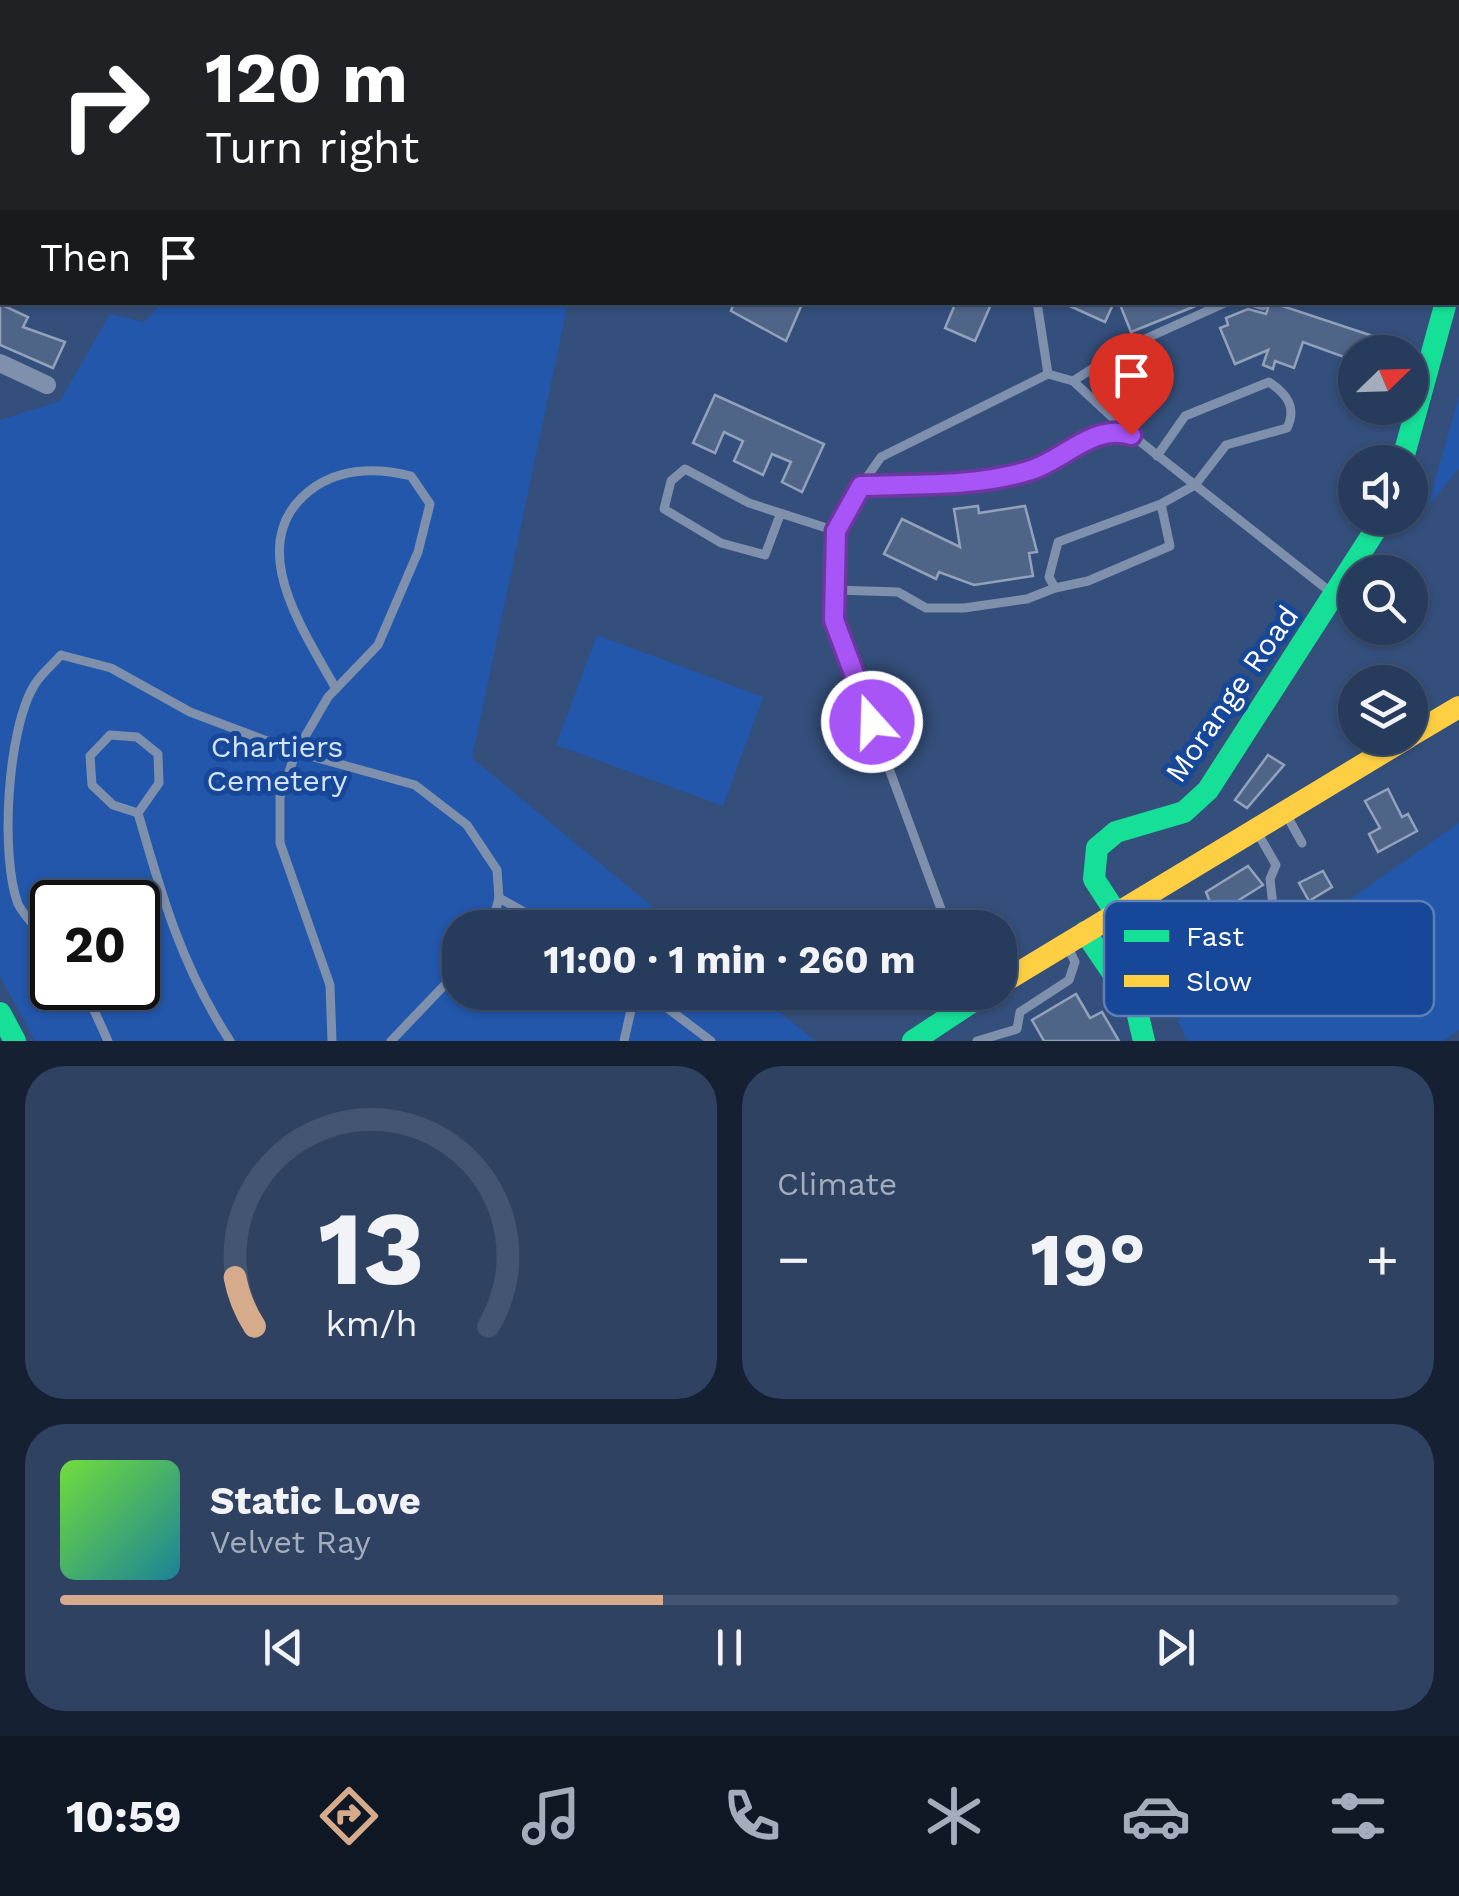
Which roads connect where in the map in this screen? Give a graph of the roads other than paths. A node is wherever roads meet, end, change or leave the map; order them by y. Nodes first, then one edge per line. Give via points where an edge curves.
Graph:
1 (1037, 305) edge
2 (1193, 305) edge
3 (1221, 305) edge
4 (1260, 305) edge
5 (1445, 305) edge
6 (1263, 306) dead end
7 (1198, 316) junction
8 (0, 363) edge
9 (1048, 374) junction
10 (1073, 381) junction
11 (47, 384) dead end
12 (1128, 432) junction
13 (1407, 445) edge
14 (1157, 456) junction
15 (1196, 485) junction
16 (861, 486) junction
17 (1161, 504) junction
18 (780, 514) junction
19 (836, 531) junction
20 (1373, 535) edge
21 (1055, 588) junction
22 (835, 590) junction
23 (1336, 596) junction
24 (336, 688) junction
25 (1459, 706) edge
26 (1428, 725) edge
27 (296, 752) junction
28 (1379, 755) edge
29 (1284, 811) junction
30 (138, 813) junction
31 (1255, 829) junction
32 (1302, 842) dead end
33 (1152, 892) junction
34 (499, 898) junction
35 (1109, 901) edge
36 (1136, 901) edge
37 (1158, 901) edge
38 (1272, 901) edge
39 (496, 910) edge
40 (519, 910) edge
41 (941, 910) edge
42 (30, 918) edge
43 (1104, 920) edge
44 (1076, 938) junction
45 (1104, 970) edge
46 (1017, 974) edge
47 (442, 988) edge
48 (94, 1010) edge
49 (631, 1010) edge
50 (670, 1010) edge
51 (960, 1010) edge
52 (0, 1014) edge
53 (1138, 1016) edge
54 (927, 1038) edge
55 (15, 1041) edge
56 (108, 1041) edge
57 (230, 1041) edge
58 (332, 1041) edge
59 (392, 1041) edge
60 (624, 1041) edge
61 (711, 1041) edge
62 (977, 1041) edge
63 (1144, 1041) edge

1 - 9 lane
2 - 7 lane
3 - 7 lane
4 - 6 lane
5 - 13 street
7 - 10 lane via 1125,348
8 - 11 street
9 - 10 lane
9 - 16 lane via 881,457
10 - 12 lane
12 - 14 lane
12 - 16 lane via 1100,436 1032,470
14 - 15 lane
14 - 15 lane via 1184,416 1256,384 1269,382 1288,397 1286,428 1226,446
15 - 17 lane
15 - 23 lane
16 - 19 lane
17 - 21 lane via 1058,542 1049,577
17 - 21 lane via 1170,546
18 - 18 lane via 685,469 671,481 664,509 721,543 765,555
18 - 19 lane
19 - 22 lane
20 - 23 street, Morange Road
21 - 22 lane via 964,608 926,608 898,592
22 - 41 lane via 834,620
23 - 35 street, Morange Road via 1208,790 1184,812 1116,832 1097,848 1094,879
24 - 24 lane via 282,580 279,529 297,499 332,476 384,469 411,476 430,504 418,552 378,645
24 - 27 lane
25 - 26 street
27 - 34 lane via 415,785 467,825 498,870
27 - 42 lane via 190,712 111,668 62,655 34,684 8,768 6,859 18,903
27 - 58 lane via 280,797 280,842 330,984
28 - 29 street
29 - 31 street
29 - 32 lane
30 - 30 lane via 159,783 158,754 137,737 110,734 90,756 92,785 114,805
30 - 57 lane via 174,938
31 - 33 street
31 - 38 lane via 1276,865
33 - 36 street
33 - 37 lane
34 - 39 lane
34 - 40 lane
43 - 44 street
44 - 45 street
44 - 46 street
44 - 62 lane via 1074,974 1020,1012 1017,1029
47 - 59 lane
48 - 56 lane
49 - 60 lane
50 - 61 lane
51 - 54 street
52 - 55 street
53 - 63 street

